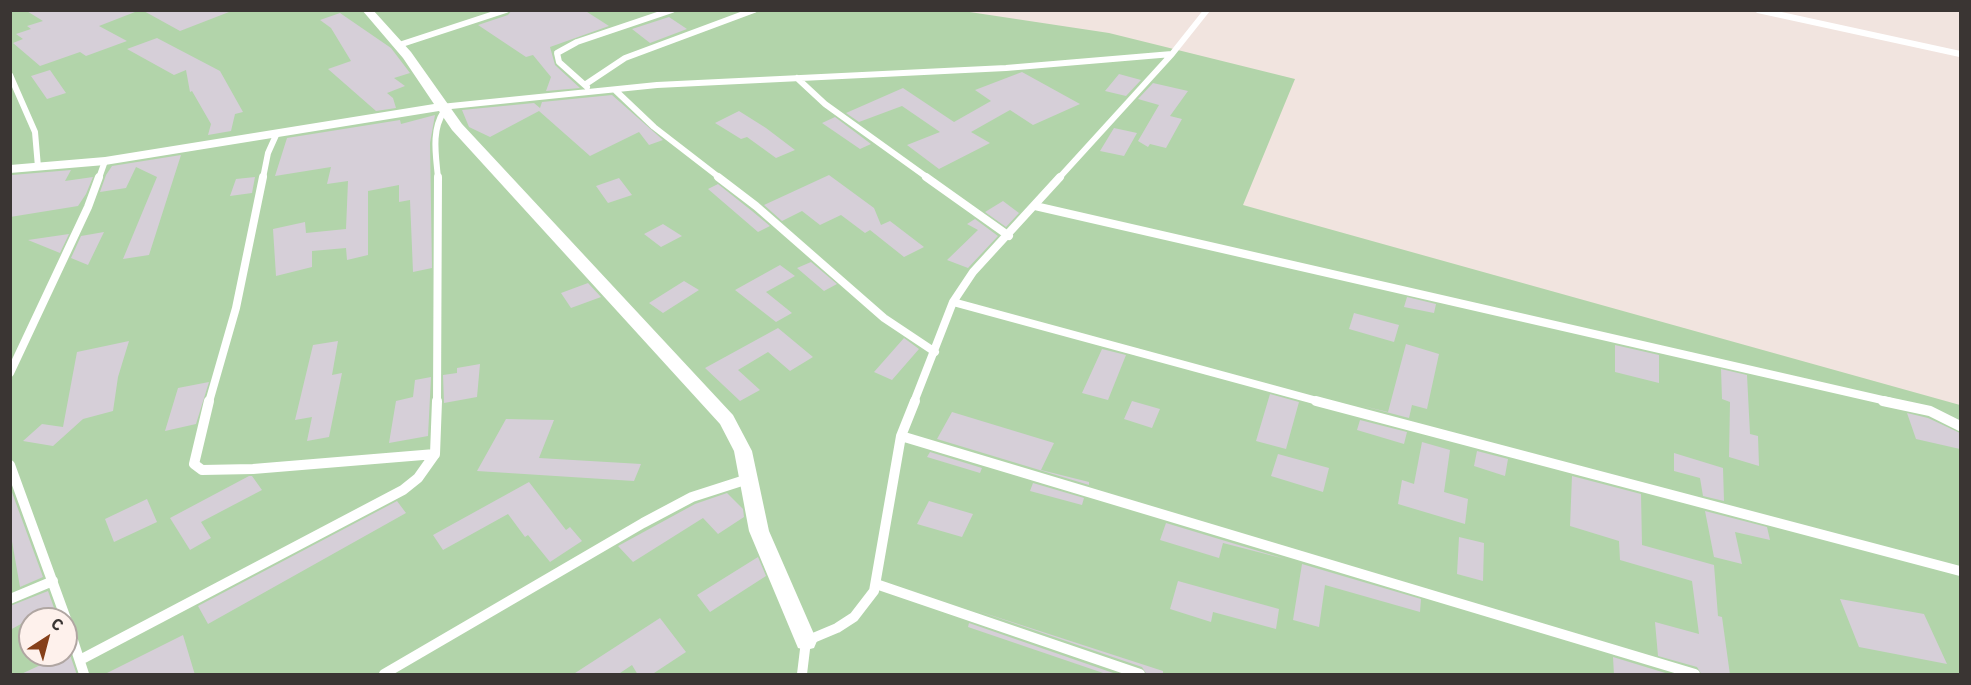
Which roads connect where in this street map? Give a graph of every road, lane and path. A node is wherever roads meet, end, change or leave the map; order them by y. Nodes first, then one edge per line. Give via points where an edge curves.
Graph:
1 (367, 10) edge
2 (506, 10) edge
3 (672, 10) edge
4 (754, 10) edge
5 (1207, 10) edge
6 (1758, 10) edge
7 (399, 45) junction
8 (1172, 54) junction
9 (1960, 54) edge
10 (10, 75) edge
11 (797, 78) junction
12 (587, 88) junction
13 (615, 90) junction
14 (442, 109) junction
15 (277, 132) junction
16 (105, 161) junction
17 (38, 167) junction
18 (10, 169) edge
19 (1035, 206) junction
20 (1009, 236) junction
21 (953, 302) junction
22 (935, 352) junction
23 (10, 373) edge
24 (1960, 426) edge
25 (901, 436) junction
26 (435, 454) junction
27 (10, 465) edge
28 (749, 478) junction
29 (1960, 571) edge
30 (53, 581) junction
31 (876, 584) junction
32 (10, 600) edge
33 (62, 607) edge
34 (806, 641) junction
35 (78, 654) edge
36 (80, 660) junction
37 (84, 675) edge
38 (384, 675) edge
39 (802, 675) edge
40 (1140, 675) edge
41 (1695, 675) edge

1 - 7 street
2 - 7 lane
3 - 12 lane via 577,42 557,53 559,62
4 - 12 lane via 625,58
5 - 8 lane
6 - 9 lane
7 - 14 street via 428,82
8 - 11 lane via 1057,67
8 - 19 lane
10 - 17 lane via 35,132
11 - 13 lane
11 - 20 lane via 825,104
12 - 13 lane
12 - 14 lane
13 - 22 lane via 654,127 756,206 885,318
14 - 15 street
14 - 26 lane via 436,140 439,198
14 - 28 street via 727,420 743,451
15 - 16 street
15 - 26 lane via 268,153 236,308 194,464 211,471
16 - 17 street
16 - 23 lane via 88,207
17 - 18 street
19 - 20 lane
19 - 24 lane via 1891,403 1942,416
20 - 21 lane via 973,272
21 - 22 lane
21 - 29 lane via 1536,461
22 - 25 lane
25 - 31 lane
25 - 41 lane
26 - 36 lane via 418,478 403,490
27 - 30 lane
28 - 34 street via 759,531
28 - 38 lane via 692,497 643,523
30 - 32 lane
30 - 33 lane
31 - 34 lane via 866,608 854,618
31 - 40 lane
34 - 39 lane
35 - 36 lane
36 - 37 lane

